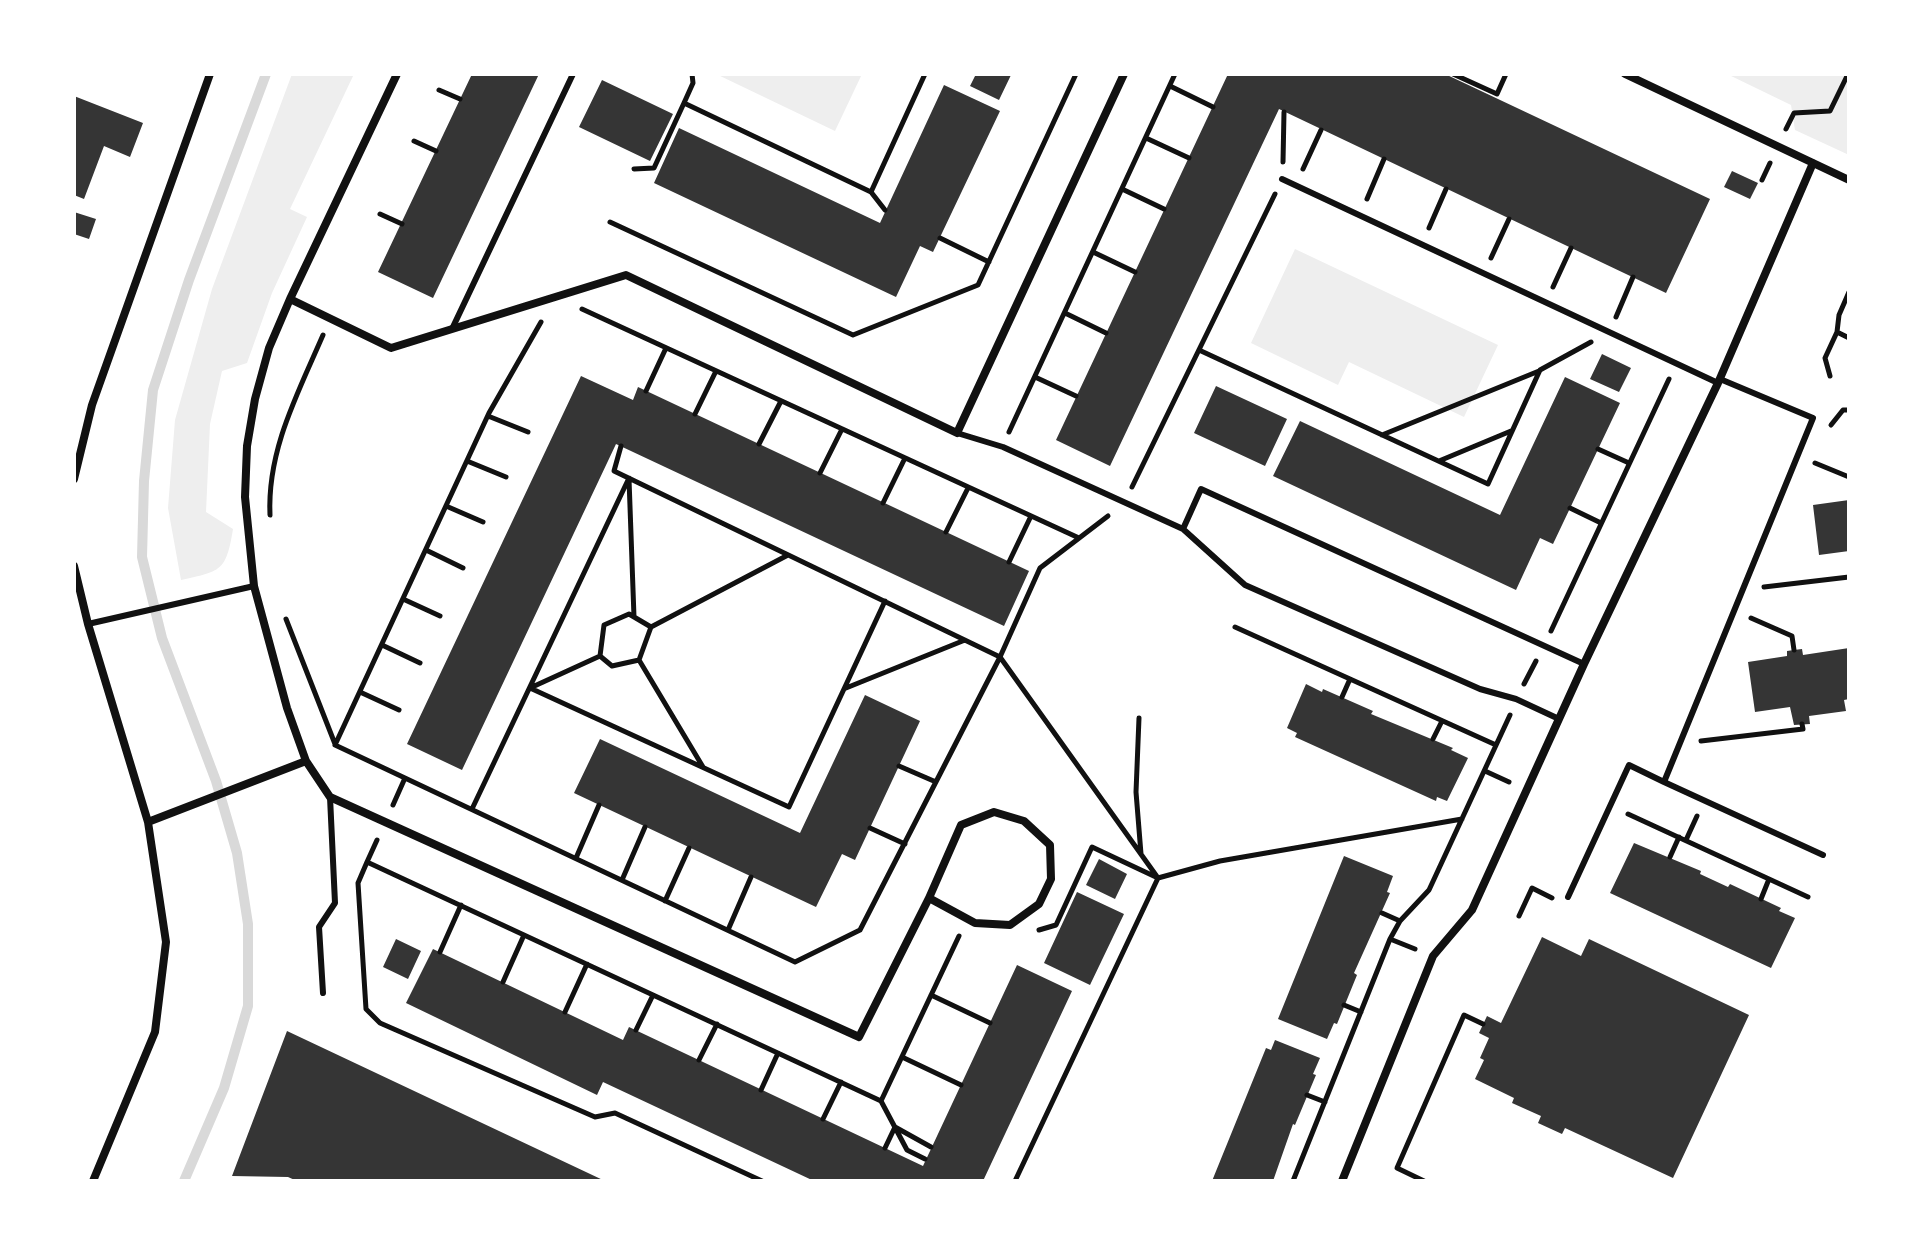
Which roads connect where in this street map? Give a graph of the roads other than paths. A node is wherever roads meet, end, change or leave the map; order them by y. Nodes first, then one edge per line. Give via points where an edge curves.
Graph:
1 (210, 74) edge
2 (397, 74) edge
3 (573, 74) edge
4 (1111, 74) edge
5 (1625, 74) edge
6 (1123, 77) edge
7 (1813, 163) junction
8 (1282, 179) road end
9 (1849, 180) edge
10 (290, 299) junction
11 (452, 329) junction
12 (1719, 381) junction
13 (957, 433) junction
14 (74, 479) edge
15 (1183, 529) junction
16 (74, 566) edge
17 (254, 586) junction
18 (88, 624) junction
19 (1584, 664) junction
20 (1559, 719) junction
21 (306, 761) junction
22 (1664, 782) junction
23 (330, 797) junction
24 (148, 822) junction
25 (1823, 855) dead end
26 (1568, 897) dead end
27 (929, 898) junction
28 (323, 993) dead end
29 (93, 1181) edge
30 (1342, 1181) edge

1 - 14 street via 92,405
2 - 10 street
3 - 11 lane
4 - 6 lane
5 - 7 street
6 - 13 street
7 - 9 street
7 - 12 street
8 - 12 lane
10 - 11 street via 391,348
10 - 17 street via 269,348 247,446 245,497
11 - 13 street via 626,275
12 - 19 street
12 - 22 lane via 1813,418
13 - 15 lane via 1003,447
15 - 19 lane via 1201,489
15 - 20 lane via 1245,585
16 - 18 street
17 - 18 lane
17 - 21 street
18 - 24 street
19 - 20 street
20 - 30 street via 1472,910 1433,956
21 - 23 street
21 - 24 street
22 - 25 lane
22 - 26 lane via 1629,765
23 - 27 street via 859,1037
23 - 28 lane via 335,903 319,927
24 - 29 street via 166,942 155,1032
27 - 27 street via 961,825 994,812 1024,821 1050,845 1051,879 1039,904 1010,925 975,923

